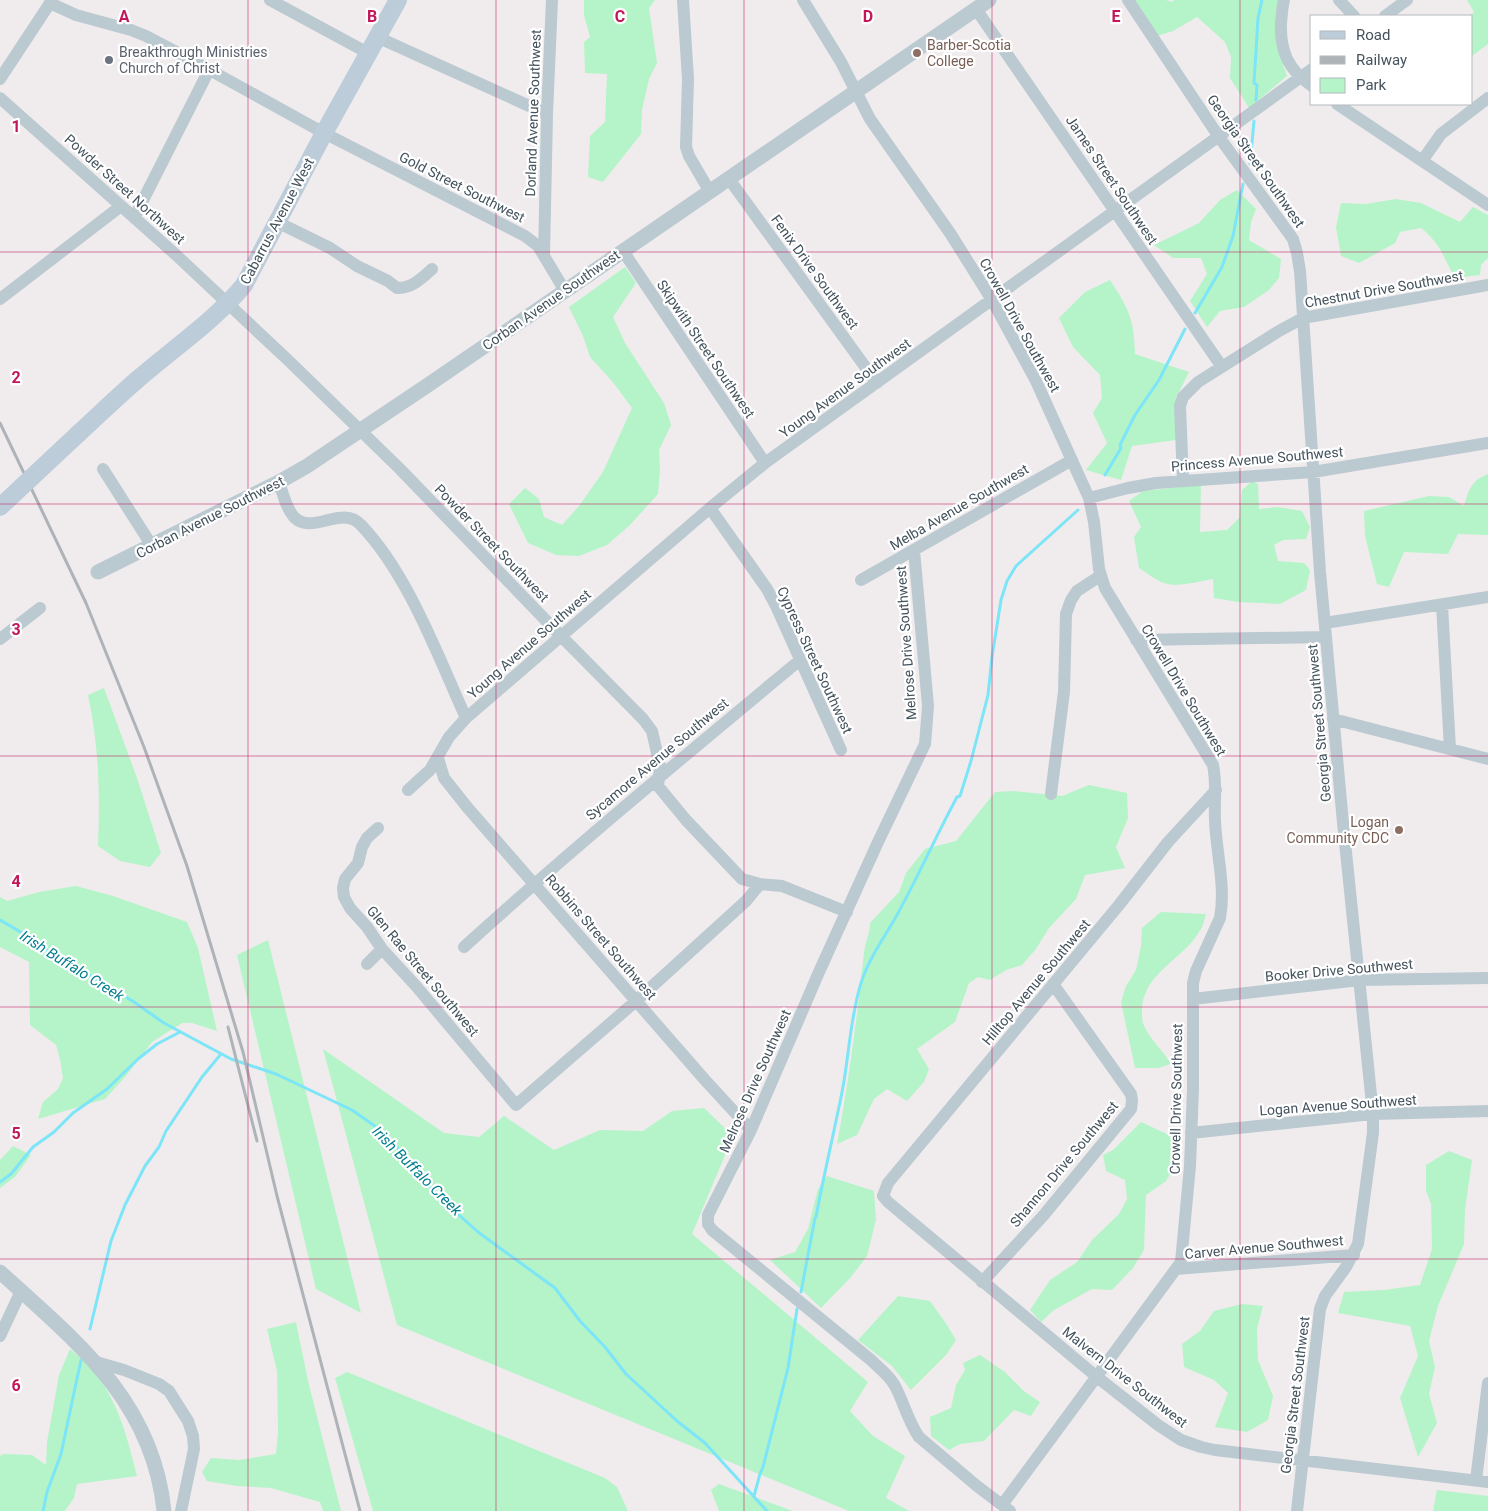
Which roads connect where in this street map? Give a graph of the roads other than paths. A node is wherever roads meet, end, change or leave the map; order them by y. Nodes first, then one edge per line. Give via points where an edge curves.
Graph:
1 (270, 0) edge
2 (398, 0) edge
3 (552, 0) edge
4 (683, 0) edge
5 (803, 0) edge
6 (989, 0) edge
7 (1128, 0) edge
8 (1284, 0) edge
9 (1339, 0) edge
10 (1407, 0) edge
11 (51, 1) edge
12 (976, 9) junction
13 (1353, 15) edge
14 (1386, 15) edge
15 (377, 37) junction
16 (368, 53) junction
17 (209, 70) junction
18 (0, 79) edge
19 (1306, 82) edge
20 (857, 91) junction
21 (0, 98) edge
22 (1488, 98) edge
23 (1339, 105) edge
24 (547, 114) junction
25 (324, 134) junction
26 (1219, 136) junction
27 (1422, 161) junction
28 (729, 179) junction
29 (710, 192) junction
30 (1488, 205) edge
31 (121, 206) junction
32 (1116, 211) junction
33 (134, 218) junction
34 (277, 222) junction
35 (622, 251) junction
36 (544, 256) junction
37 (432, 269) dead end
38 (1488, 285) edge
39 (565, 291) junction
40 (0, 299) edge
41 (992, 300) junction
42 (229, 304) junction
43 (1303, 318) junction
44 (1222, 368) junction
45 (877, 383) junction
46 (360, 430) junction
47 (1488, 443) edge
48 (1072, 460) junction
49 (765, 463) junction
50 (103, 469) dead end
51 (1313, 472) junction
52 (1183, 481) junction
53 (279, 482) junction
54 (1089, 498) junction
55 (0, 507) edge
56 (710, 508) junction
57 (152, 546) junction
58 (914, 550) junction
59 (98, 572) dead end
60 (1100, 576) junction
61 (861, 580) dead end
62 (1488, 597) edge
63 (1442, 605) junction
64 (40, 608) dead end
65 (1325, 623) junction
66 (561, 636) junction
67 (1326, 637) junction
68 (0, 639) edge
69 (1136, 640) junction
70 (800, 660) junction
71 (466, 718) junction
72 (1334, 718) junction
73 (1450, 749) junction
74 (841, 750) dead end
75 (438, 758) junction
76 (1488, 759) edge
77 (658, 776) junction
78 (408, 790) dead end
79 (1216, 790) junction
80 (1051, 794) dead end
81 (378, 828) dead end
82 (534, 883) junction
83 (760, 884) junction
84 (847, 912) junction
85 (464, 947) dead end
86 (382, 950) junction
87 (367, 964) dead end
88 (1488, 978) edge
89 (1360, 980) junction
90 (1053, 984) junction
91 (1193, 999) junction
92 (636, 1000) junction
93 (1488, 1111) edge
94 (1373, 1114) junction
95 (752, 1130) junction
96 (1191, 1133) junction
97 (883, 1196) joint
98 (1354, 1255) junction
99 (1176, 1269) junction
100 (0, 1272) edge
101 (982, 1282) junction
102 (22, 1291) junction
103 (0, 1336) edge
104 (96, 1362) junction
105 (1097, 1378) junction
106 (1488, 1382) edge
107 (1302, 1460) junction
108 (1482, 1481) edge
109 (1006, 1508) edge
110 (164, 1511) edge
111 (181, 1511) edge
112 (1296, 1511) edge

1 - 16 street
2 - 15 main road, Cabarrus Avenue West
3 - 24 street, Dorland Avenue Southwest
4 - 29 street via 688,80 686,147
5 - 20 street, Crowell Drive Southwest
6 - 12 street, Corban Avenue Southwest
7 - 26 street, Georgia Street Southwest
8 - 19 street via 1283,51
9 - 13 street
10 - 14 street
11 - 17 street, Gold Street Southwest via 76,15 131,30
11 - 18 street
12 - 20 street, Corban Avenue Southwest
12 - 32 street, James Street Southwest
15 - 16 main road, Cabarrus Avenue West
15 - 24 street
16 - 25 main road, Cabarrus Avenue West
17 - 25 street, Gold Street Southwest
17 - 33 street
19 - 26 street, Young Avenue Southwest
20 - 28 street, Corban Avenue Southwest
20 - 41 street, Crowell Drive Southwest via 870,119 950,233
21 - 31 street, Powder Street Northwest
22 - 27 street via 1441,134
23 - 27 street
24 - 36 street, Dorland Avenue Southwest
25 - 34 main road, Cabarrus Avenue West
25 - 36 street, Gold Street Southwest via 525,236 538,246
26 - 32 street, Young Avenue Southwest
26 - 43 street, Georgia Street Southwest via 1292,239 1298,253
27 - 30 street
28 - 29 street, Corban Avenue Southwest
28 - 45 street, Fenix Drive Southwest
29 - 35 street, Corban Avenue Southwest
31 - 33 street, Powder Street Northwest
31 - 40 street
32 - 41 street, Young Avenue Southwest
32 - 44 street, James Street Southwest
33 - 42 street, Powder Street Northwest
34 - 37 street via 330,248 397,288 406,288 419,281
34 - 42 main road, Cabarrus Avenue West via 244,285
35 - 39 street, Corban Avenue Southwest
35 - 49 street, Skipwith Street Southwest
36 - 39 street, Gold Street Southwest
38 - 43 street, Chestnut Drive Southwest
39 - 46 street, Corban Avenue Southwest
41 - 45 street, Young Avenue Southwest
41 - 48 street, Crowell Drive Southwest via 1036,381
42 - 46 street, Powder Street Southwest
42 - 55 main road, Cabarrus Avenue West, bridge via 136,380
43 - 44 street, Chestnut Drive Southwest
43 - 51 street, Georgia Street Southwest
44 - 52 street, Chestnut Drive Southwest via 1183,397 1180,406
45 - 49 street, Young Avenue Southwest
46 - 53 street, Corban Avenue Southwest
46 - 66 street, Powder Street Southwest
47 - 51 street, Princess Avenue Southwest
48 - 54 street, Crowell Drive Southwest
48 - 58 street, Melba Avenue Southwest
49 - 56 street, Young Avenue Southwest
50 - 57 street
51 - 52 street, Princess Avenue Southwest
51 - 65 street, Georgia Street Southwest
52 - 54 street, Princess Avenue Southwest via 1128,488
53 - 57 street, Corban Avenue Southwest
53 - 71 street via 288,507 302,523 346,517 356,519 368,532 389,559 411,599
54 - 60 street, Crowell Drive Southwest
56 - 66 street, Young Avenue Southwest
56 - 70 street, Cypress Street Southwest via 766,589
57 - 59 street, Corban Avenue Southwest
58 - 61 street, Melba Avenue Southwest
58 - 84 street, Melrose Drive Southwest via 928,706 926,736 920,756
60 - 69 street, Crowell Drive Southwest
60 - 80 street via 1077,592 1066,614 1064,692
62 - 63 street
63 - 65 street
63 - 73 street
64 - 68 street
65 - 67 street, Georgia Street Southwest
66 - 71 street, Young Avenue Southwest
66 - 77 street, Powder Street Southwest via 648,725 660,766
67 - 69 street
67 - 72 street, Georgia Street Southwest
69 - 79 street, Crowell Drive Southwest via 1213,766
70 - 74 street, Cypress Street Southwest
70 - 77 street, Sycamore Avenue Southwest
71 - 75 street, Young Avenue Southwest via 449,737
72 - 73 street
72 - 89 street, Georgia Street Southwest
73 - 76 street
75 - 78 street, Young Avenue Southwest
75 - 82 street, Robbins Street Southwest via 444,778
77 - 82 street, Sycamore Avenue Southwest
77 - 83 street, Powder Street Southwest via 658,786 686,820 742,879
79 - 90 street, Hilltop Avenue Southwest via 1168,842
79 - 91 street, Crowell Drive Southwest via 1215,821 1222,908 1196,971
81 - 86 street, Glen Rae Street Southwest via 367,838 358,863 345,879 343,888 350,908
82 - 85 street, Sycamore Avenue Southwest
82 - 92 street, Robbins Street Southwest
83 - 84 street, Powder Street Southwest via 782,886
83 - 92 street via 746,901
84 - 95 street, Melrose Drive Southwest
86 - 87 street
86 - 92 street, Glen Rae Street Southwest via 516,1105
88 - 89 street, Booker Drive Southwest
89 - 91 street, Booker Drive Southwest
89 - 94 street, Georgia Street Southwest
90 - 97 street, Hilltop Avenue Southwest via 888,1183
90 - 101 street, Shannon Drive Southwest via 1131,1094 1131,1109
91 - 96 street, Crowell Drive Southwest
92 - 95 street, Robbins Street Southwest
93 - 94 street, Logan Avenue Southwest
94 - 96 street, Logan Avenue Southwest
94 - 98 street, Georgia Street Southwest via 1373,1133
95 - 109 street, Melrose Drive Southwest via 708,1215 712,1230 888,1376 919,1437
96 - 99 street, Crowell Drive Southwest via 1183,1250
97 - 101 street, Malvern Drive Southwest
98 - 99 street, Carver Avenue Southwest
98 - 107 street, Georgia Street Southwest via 1320,1308
99 - 105 street, Crowell Drive Southwest
100 - 102 street
101 - 105 street, Malvern Drive Southwest
102 - 103 street
102 - 104 street
104 - 110 street via 136,1420 154,1466
104 - 111 street via 159,1384 169,1391 188,1421 194,1449
105 - 107 street, Malvern Drive Southwest via 1181,1440 1215,1450
105 - 109 street, Crowell Drive Southwest
106 - 108 street
107 - 108 street, Malvern Drive Southwest
107 - 112 street, Georgia Street Southwest

